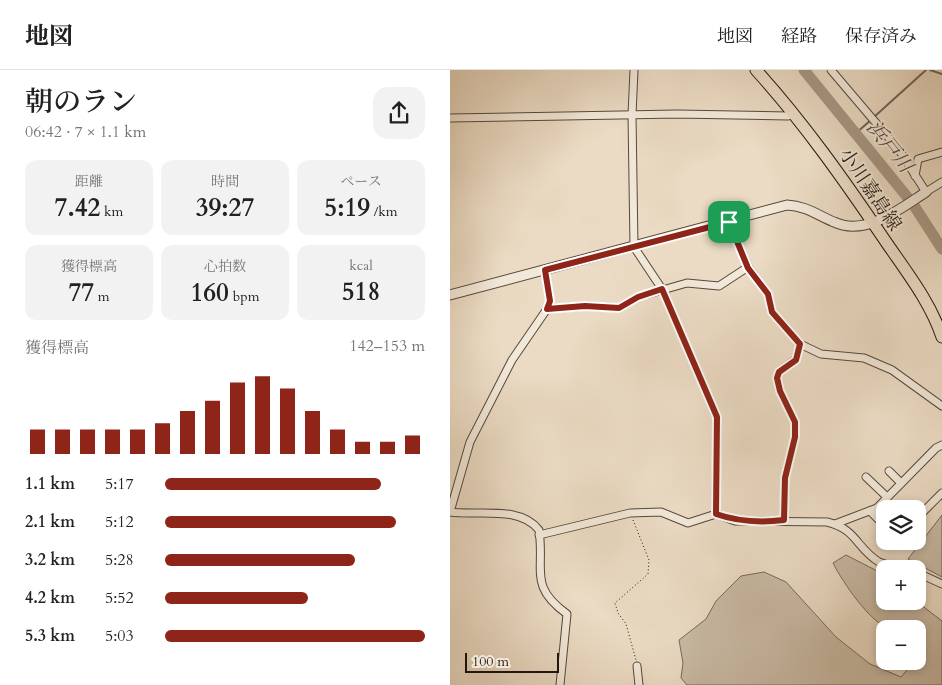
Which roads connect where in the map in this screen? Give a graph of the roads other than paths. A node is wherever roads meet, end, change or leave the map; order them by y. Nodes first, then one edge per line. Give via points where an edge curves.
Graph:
1 (634, 70) edge
2 (756, 70) edge
3 (831, 70) edge
4 (794, 112) junction
5 (632, 115) junction
6 (450, 118) edge
7 (942, 152) edge
8 (915, 176) junction
9 (942, 182) edge
10 (925, 193) junction
11 (729, 222) junction
12 (873, 222) junction
13 (634, 247) junction
14 (748, 268) junction
15 (545, 270) junction
16 (662, 289) junction
17 (450, 295) edge
18 (547, 309) junction
19 (942, 337) edge
20 (800, 344) junction
21 (942, 406) edge
22 (941, 447) edge
23 (889, 471) dead end
24 (866, 477) dead end
25 (901, 483) junction
26 (942, 493) edge
27 (887, 497) junction
28 (926, 509) edge
29 (870, 511) junction
30 (716, 514) junction
31 (876, 517) edge
32 (784, 520) junction
33 (834, 524) junction
34 (540, 535) junction
35 (877, 560) edge
36 (926, 577) edge
37 (942, 584) edge
38 (637, 666) road end
39 (560, 685) edge
40 (639, 685) edge

1 - 5 street
2 - 4 main road, 小川嘉島線
3 - 8 street via 899,150
4 - 5 street via 788,116
4 - 12 main road, 小川嘉島線
5 - 6 street
5 - 13 street
7 - 8 street via 918,159
8 - 10 street
9 - 10 street
10 - 12 street
11 - 12 street via 787,205 808,208 846,226
11 - 13 street
11 - 14 street
12 - 19 main road, 小川嘉島線 via 922,295
13 - 15 street
13 - 16 street
14 - 16 street via 719,286 687,283
14 - 20 street via 768,294 772,312
15 - 17 street
15 - 18 street via 550,301
16 - 18 street via 619,308
16 - 30 street via 717,417
18 - 34 street via 512,360 470,442 450,512 506,512 536,527
20 - 21 street via 821,354 874,362 892,370
20 - 32 street via 796,360 779,372 777,378 795,422 795,437 785,478
22 - 25 street via 936,448
23 - 25 street
24 - 27 street
25 - 27 street
26 - 28 street
27 - 29 street
29 - 31 street
29 - 33 street
30 - 32 street via 735,521 764,523
30 - 34 street via 688,523 661,512 630,513
32 - 33 street
33 - 35 street via 848,530
34 - 39 street via 541,585 567,614
36 - 37 street
38 - 40 street

